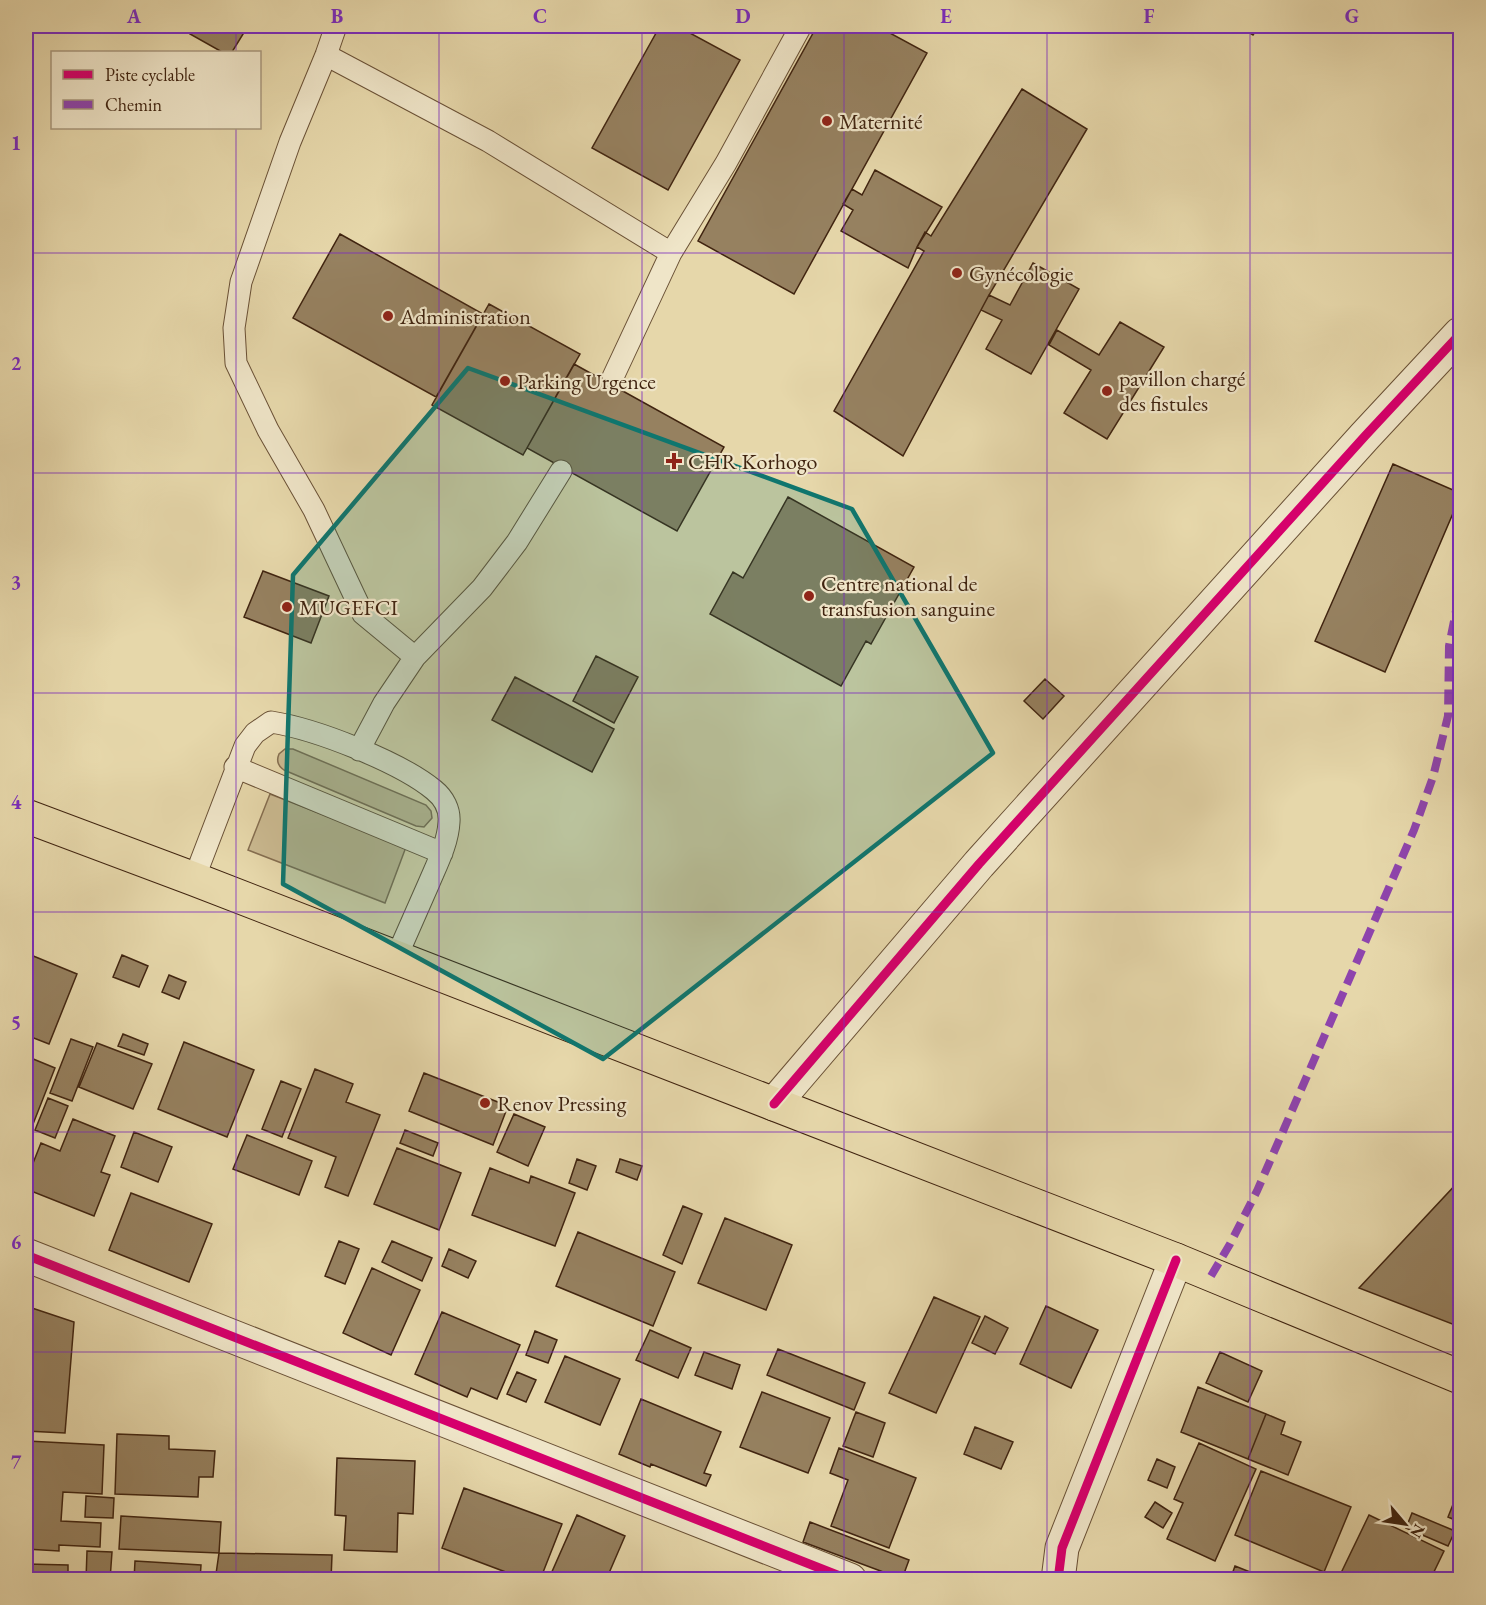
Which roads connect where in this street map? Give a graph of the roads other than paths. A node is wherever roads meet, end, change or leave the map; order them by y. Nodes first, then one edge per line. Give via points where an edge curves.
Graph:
1 (336, 26) edge
2 (801, 26) edge
3 (326, 55) junction
4 (671, 253) junction
5 (1461, 334) edge
6 (613, 377) dead end
7 (561, 471) dead end
8 (415, 657) junction
9 (359, 750) junction
10 (236, 767) junction
11 (26, 816) edge
12 (442, 853) junction
13 (194, 879) junction
14 (396, 958) junction
15 (774, 1104) junction
16 (26, 1255) edge
17 (1176, 1260) junction
18 (1461, 1377) edge
19 (850, 1580) edge
20 (1058, 1580) edge

1 - 3 lane
2 - 4 lane via 726,163
3 - 4 lane via 488,141
3 - 8 lane via 290,141 241,282 234,328 236,363 268,430 314,510 363,614
4 - 6 lane
5 - 15 street via 979,864
7 - 8 lane via 517,542 482,588
8 - 9 lane
9 - 10 lane via 295,726 272,722 245,746
9 - 12 lane via 404,770 436,791 447,806 449,822
10 - 12 lane
10 - 13 lane
11 - 13 main road
12 - 14 lane
13 - 14 main road
14 - 15 main road
15 - 17 main road
16 - 19 street
17 - 18 main road
17 - 20 street via 1062,1548

